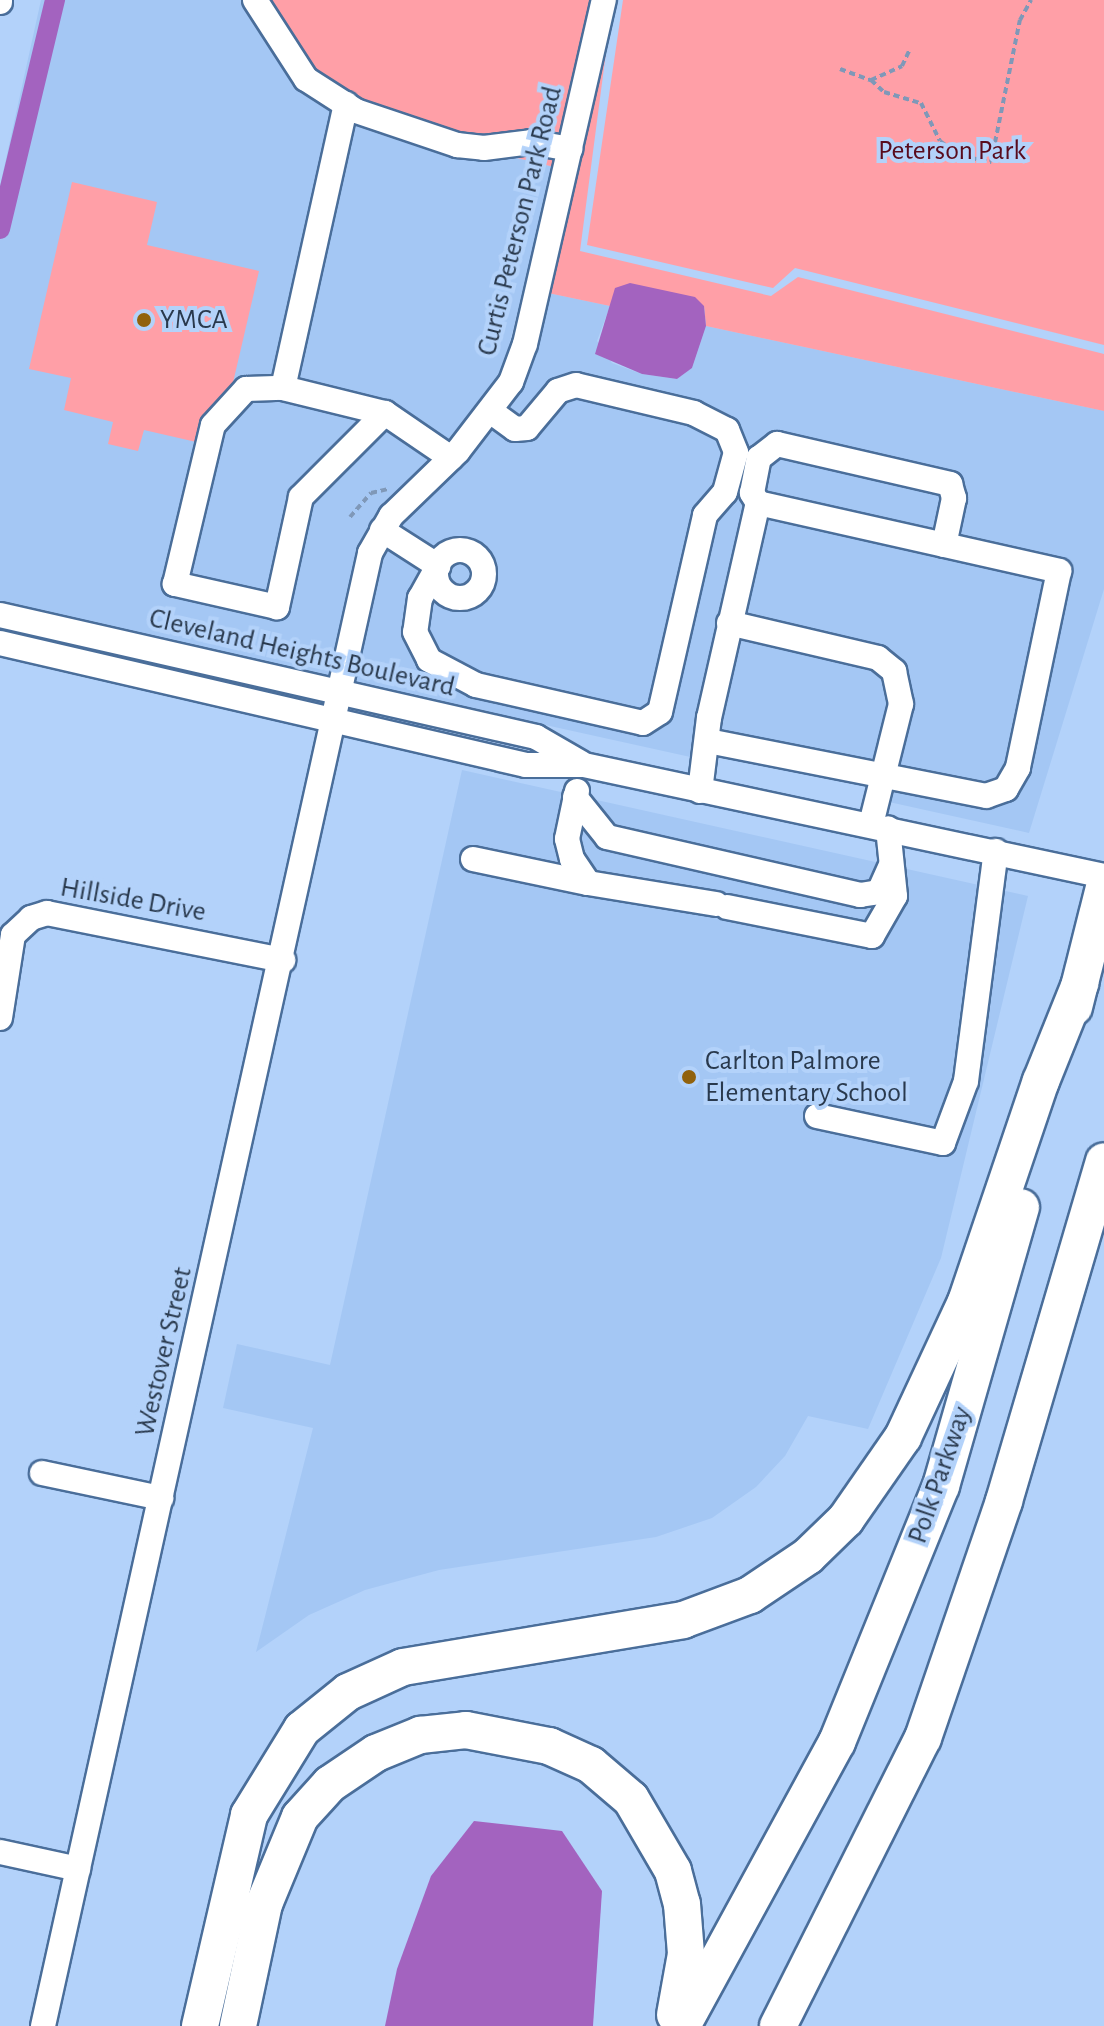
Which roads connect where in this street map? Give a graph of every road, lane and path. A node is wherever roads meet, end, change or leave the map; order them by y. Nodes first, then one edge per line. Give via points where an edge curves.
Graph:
1 (255, 0) edge
2 (604, 0) edge
3 (1031, 0) edge
4 (910, 49) dead end
5 (840, 69) dead end
6 (871, 80) junction
7 (346, 104) junction
8 (570, 149) junction
9 (283, 388) junction
10 (490, 411) junction
11 (385, 413) junction
12 (451, 458) junction
13 (758, 503) junction
14 (382, 530) junction
15 (944, 545) junction
16 (0, 615) edge
17 (729, 623) junction
18 (0, 643) edge
19 (342, 691) junction
20 (336, 721) junction
21 (708, 741) junction
22 (584, 765) junction
23 (884, 775) junction
24 (700, 791) junction
25 (575, 797) junction
26 (880, 826) junction
27 (996, 851) junction
28 (473, 859) dead end
29 (890, 867) junction
30 (1104, 876) edge
31 (588, 883) junction
32 (1104, 888) edge
33 (283, 960) junction
34 (1084, 968) junction
35 (0, 1018) edge
36 (817, 1116) dead end
37 (1104, 1161) edge
38 (42, 1473) dead end
39 (161, 1498) junction
40 (923, 1738) junction
41 (0, 1852) edge
42 (78, 1869) junction
43 (43, 2026) edge
44 (200, 2026) edge
45 (238, 2026) edge
46 (670, 2026) edge
47 (682, 2026) edge
48 (778, 2026) edge
49 (800, 2026) edge

1 - 7 street via 306,79
2 - 8 street, Curtis Peterson Park Road
3 - 6 path via 1020,20 991,162 961,156 940,141 921,103 884,92
4 - 6 path via 902,66
5 - 6 path
7 - 8 street via 457,145 484,148 531,142
7 - 9 street
8 - 10 street, Curtis Peterson Park Road via 525,344 511,382
9 - 11 street
9 - 11 street via 246,389 213,425 175,584 277,607 301,497
10 - 12 street, Curtis Peterson Park Road
10 - 14 street via 515,429 527,428 558,391 576,385 694,413 727,430 736,452 725,492 705,515 660,712 643,723 628,720 476,685 429,660 415,632 420,598 438,566
11 - 12 street
12 - 14 street, Curtis Peterson Park Road
13 - 15 street
13 - 15 street via 752,493 763,451 777,444 950,484 954,498
13 - 17 street
14 - 19 street, Curtis Peterson Park Road via 370,553
15 - 23 street via 1059,571 1018,768 1006,789 986,796
16 - 19 street, Cleveland Heights Boulevard
17 - 21 street
17 - 23 street via 888,662 900,684 901,704
18 - 20 street, Cleveland Heights Boulevard
19 - 20 street, Westover Street
19 - 22 street, Cleveland Heights Boulevard via 536,737
20 - 22 street, Cleveland Heights Boulevard via 526,765
20 - 33 street, Westover Street
21 - 23 street
21 - 24 street
22 - 24 street, Cleveland Heights Boulevard
22 - 25 street
23 - 26 street
24 - 26 street, Cleveland Heights Boulevard
25 - 29 street via 607,837 860,895 879,892
25 - 31 street via 567,839 572,859
26 - 27 street, Cleveland Heights Boulevard
26 - 29 street
27 - 30 street, Cleveland Heights Boulevard
27 - 36 street via 966,1081 943,1143
28 - 31 street
29 - 31 street via 895,896 872,936
32 - 34 highway, Polk Parkway
33 - 35 street, Hillside Drive via 47,913 31,918 13,935
33 - 39 street, Westover Street
34 - 44 highway via 966,1302 903,1437 846,1519 808,1556 750,1595 683,1620 403,1667 348,1692 302,1729 249,1815
34 - 47 highway, Polk Parkway via 996,1304 941,1486 837,1742
37 - 40 highway via 1004,1501
38 - 39 street
39 - 42 street, Westover Street
40 - 48 highway
40 - 49 highway
41 - 42 street
42 - 43 street, Westover Street
45 - 46 highway via 264,1904 300,1817 330,1784 376,1753 420,1735 466,1730 549,1746 591,1765 631,1799 673,1871 682,1904 682,2002

